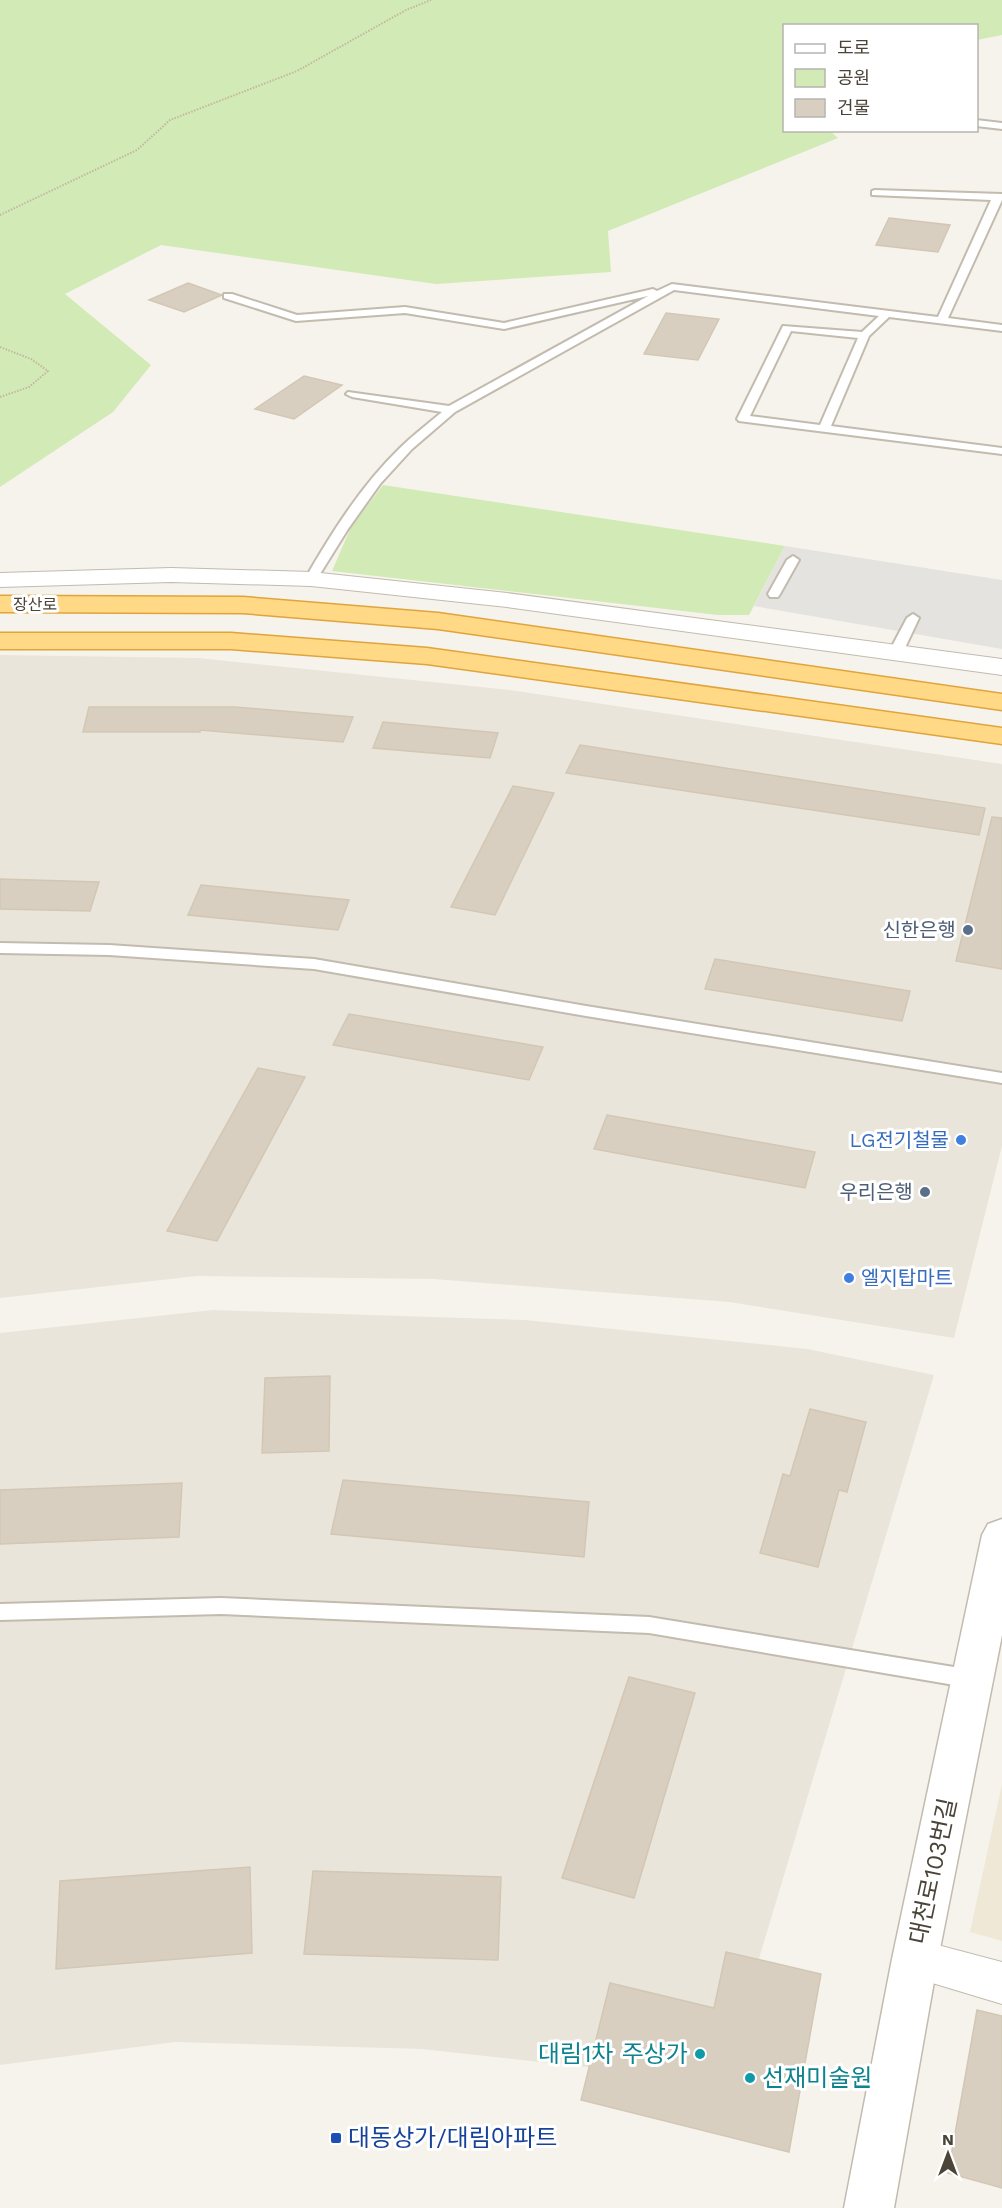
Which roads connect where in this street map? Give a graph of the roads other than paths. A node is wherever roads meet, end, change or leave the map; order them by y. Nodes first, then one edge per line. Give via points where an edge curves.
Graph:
1 (978, 123) edge
2 (1002, 126) edge
3 (875, 193) dead end
4 (1000, 197) edge
5 (672, 287) junction
6 (228, 296) dead end
7 (886, 314) junction
8 (942, 321) junction
9 (1002, 328) edge
10 (864, 335) junction
11 (352, 394) dead end
12 (451, 410) junction
13 (824, 429) junction
14 (1002, 451) edge
15 (793, 560) dead end
16 (310, 579) junction
17 (0, 580) edge
18 (774, 594) dead end
19 (0, 604) edge
20 (913, 618) dead end
21 (0, 642) edge
22 (896, 652) junction
23 (1002, 667) edge
24 (1002, 702) edge
25 (1002, 736) edge
26 (0, 948) edge
27 (1002, 1078) edge
28 (1002, 1535) edge
29 (0, 1612) edge
30 (972, 1679) junction
31 (915, 1959) junction
32 (1002, 1983) edge
33 (869, 2208) edge

1 - 2 lane
3 - 4 lane
4 - 8 lane
5 - 6 lane via 504,326 405,310 296,318
5 - 7 lane
5 - 12 lane
7 - 8 lane
7 - 10 lane
8 - 9 lane
10 - 13 lane
10 - 13 lane via 787,328 743,419
11 - 12 lane
12 - 16 lane via 403,452 369,490
13 - 14 lane
15 - 18 lane
16 - 17 street via 171,574
16 - 22 street via 507,600
19 - 24 highway, 장산로 via 243,605 438,621
20 - 22 lane
21 - 25 highway, 장산로 via 231,641 427,656
22 - 23 street
26 - 27 lane via 109,950 314,964
28 - 30 street, 대천로103번길
29 - 30 lane via 221,1606 649,1625
30 - 31 street, 대천로103번길
31 - 32 street
31 - 33 street, 대천로103번길

